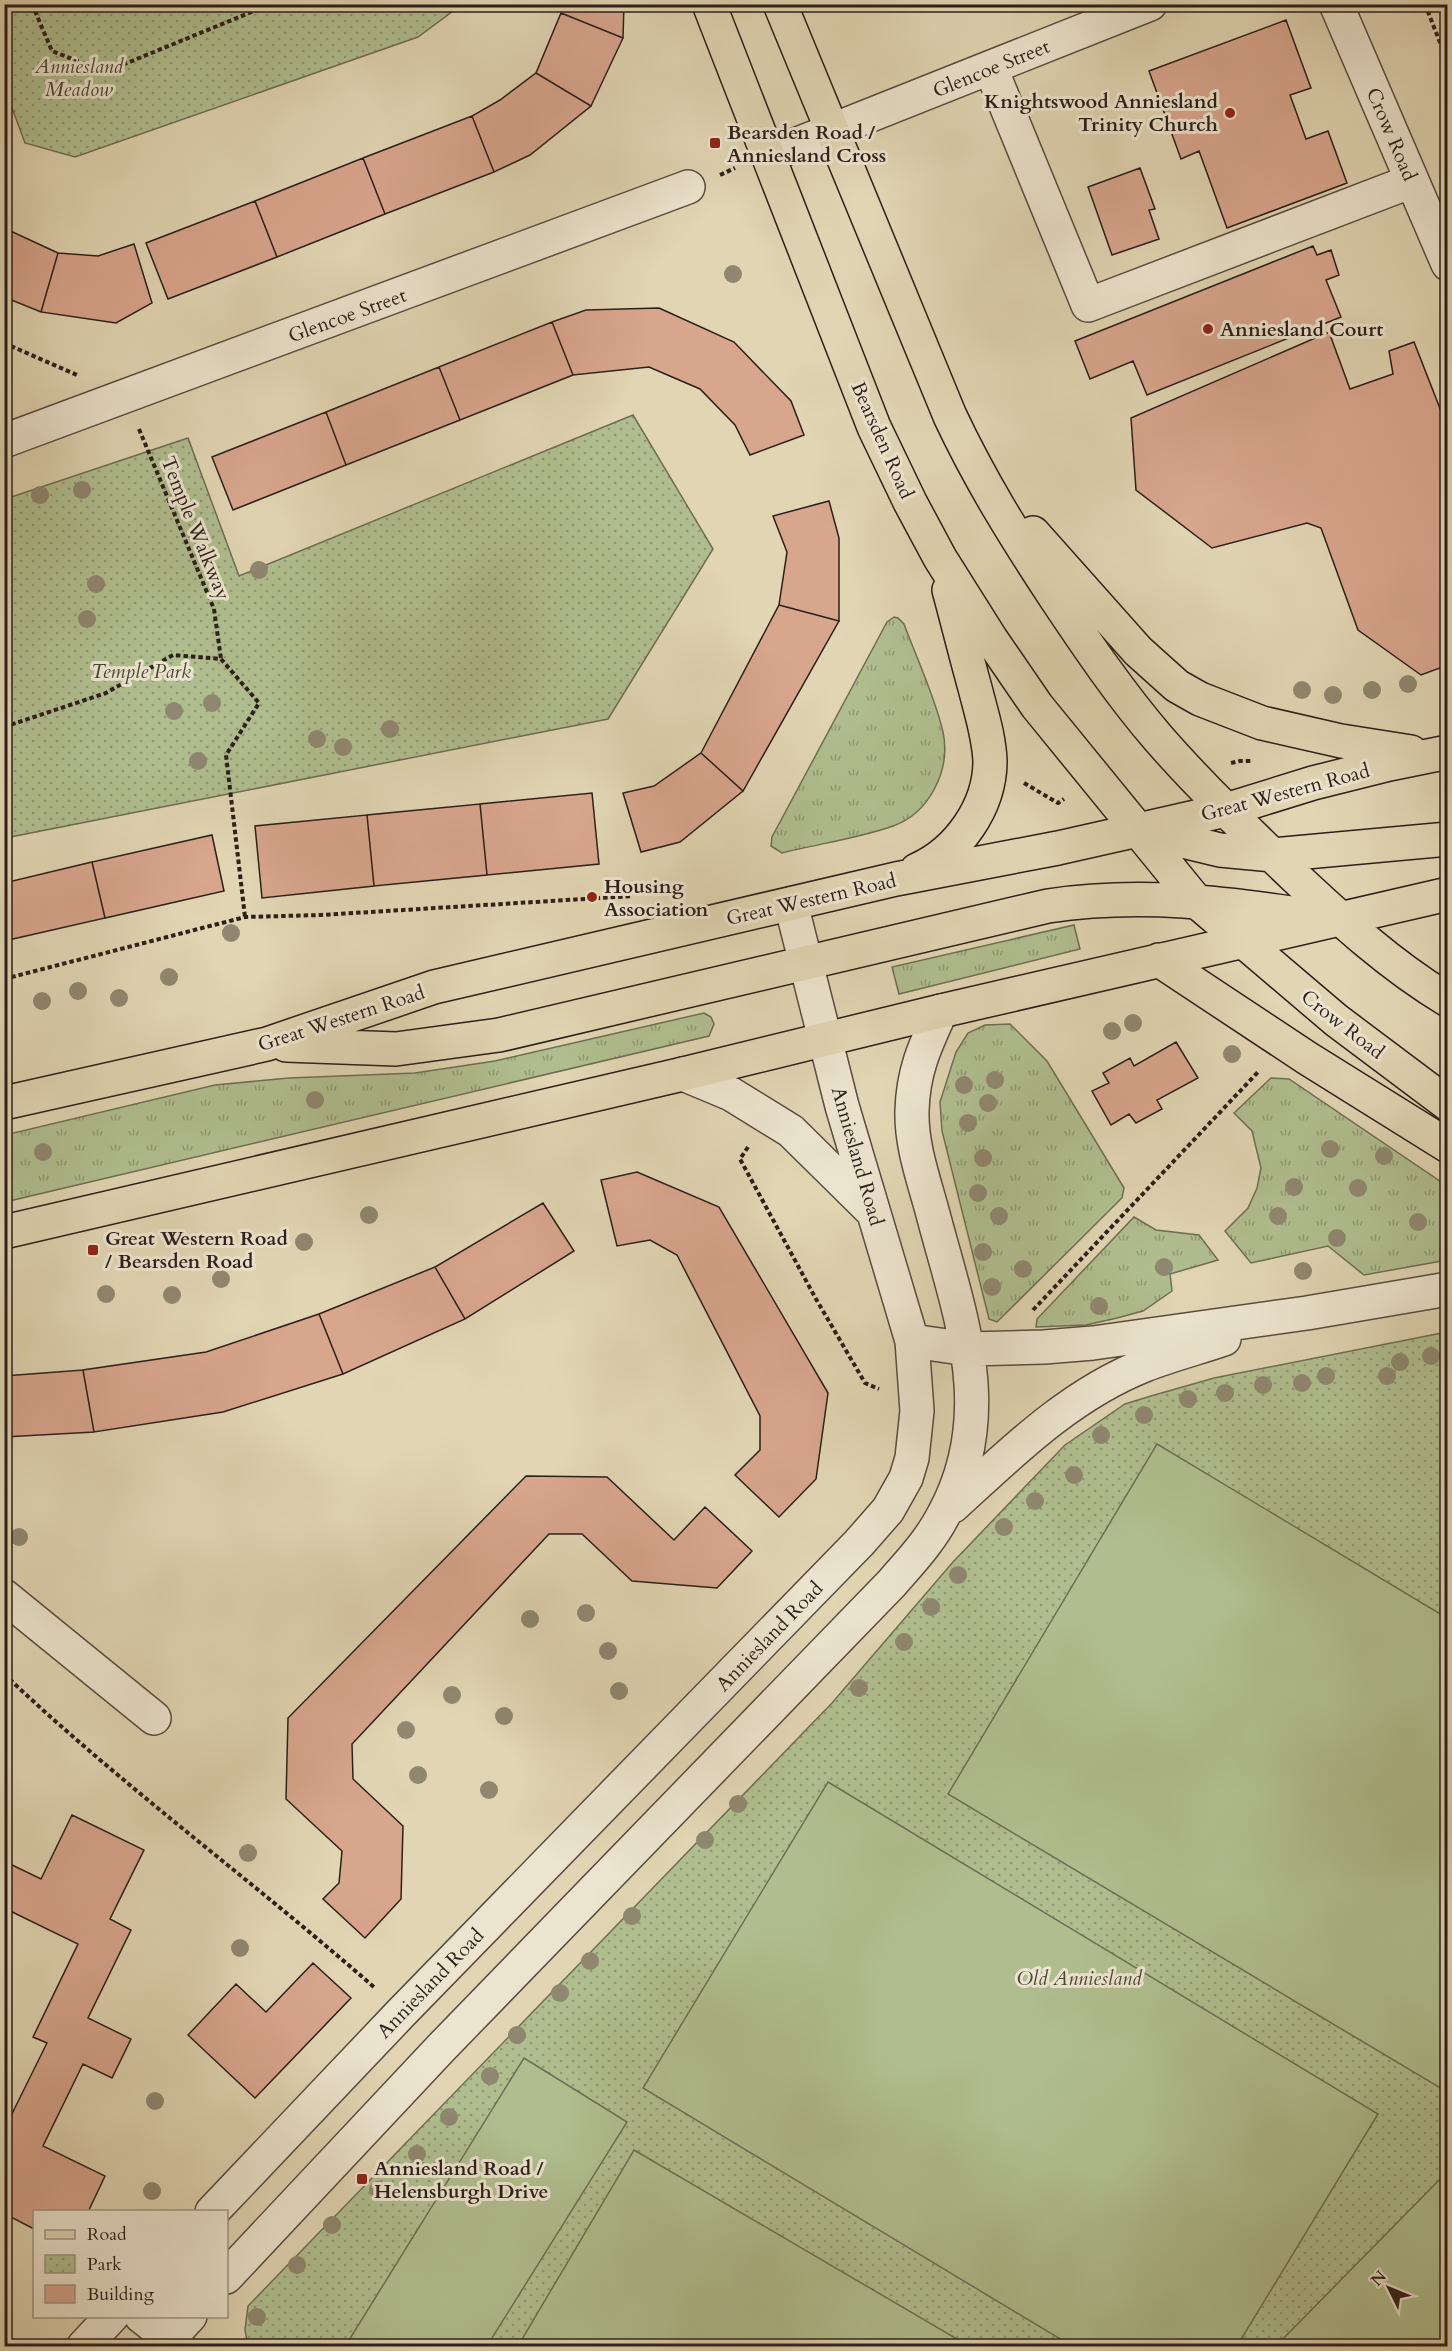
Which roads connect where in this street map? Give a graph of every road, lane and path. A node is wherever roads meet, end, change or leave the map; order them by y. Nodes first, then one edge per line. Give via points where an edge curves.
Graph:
1 (32, 4) edge
2 (272, 4) edge
3 (709, 4) edge
4 (780, 4) edge
5 (1150, 4) edge
6 (1336, 4) edge
7 (1425, 4) edge
8 (1448, 63) edge
9 (991, 69) junction
10 (831, 131) junction
11 (770, 155) junction
12 (1412, 181) junction
13 (688, 187) joint
14 (1440, 224) edge
15 (1448, 264) edge
16 (4, 343) edge
17 (126, 397) junction
18 (4, 441) edge
19 (974, 467) junction
20 (940, 558) junction
21 (221, 659) junction
22 (4, 727) edge
23 (1448, 752) edge
24 (1226, 810) junction
25 (1138, 830) junction
26 (1448, 839) edge
27 (1273, 855) junction
28 (896, 879) junction
29 (1448, 894) edge
30 (633, 896) dead end
31 (1196, 901) junction
32 (791, 904) junction
33 (246, 917) junction
34 (1342, 920) junction
35 (1241, 941) junction
36 (1158, 960) junction
37 (806, 962) junction
38 (4, 979) edge
39 (1434, 992) edge
40 (941, 1011) junction
41 (1448, 1012) edge
42 (826, 1039) junction
43 (267, 1044) junction
44 (1267, 1062) dead end
45 (683, 1074) junction
46 (4, 1103) edge
47 (1448, 1104) edge
48 (1448, 1146) edge
49 (875, 1213) junction
50 (4, 1232) edge
51 (1448, 1288) edge
52 (1307, 1313) junction
53 (912, 1341) junction
54 (1016, 1348) junction
55 (969, 1349) junction
56 (945, 1514) junction
57 (4, 1596) edge
58 (4, 1674) edge
59 (154, 1718) dead end
60 (402, 2012) junction
61 (213, 2210) edge
62 (228, 2275) edge
63 (110, 2318) edge
64 (143, 2318) edge
65 (188, 2318) edge
66 (169, 2344) edge
67 (84, 2346) edge

1 - 2 path via 52,51 105,72
3 - 11 main road, Bearsden Road
4 - 10 main road
5 - 9 street, Glencoe Street
6 - 12 street, Crow Road
7 - 8 path
9 - 10 street, Glencoe Street
9 - 12 street via 1088,305
10 - 11 street, Glencoe Street
10 - 19 main road
11 - 13 path
11 - 20 main road, Bearsden Road via 874,427
12 - 14 street, Crow Road
13 - 17 street, Glencoe Street
14 - 15 street, Crow Road
16 - 17 path
17 - 18 street, Glencoe Street
17 - 21 path, Temple Walkway via 214,609
19 - 23 main road via 1138,651 1177,686 1262,723 1380,748
19 - 24 main road via 1084,642 1157,737
20 - 25 main road, Bearsden Road via 1036,706
20 - 28 main road via 987,732 988,776 973,821 949,850
21 - 22 path via 173,655 106,693
21 - 33 path via 259,703 226,755
23 - 24 main road, Great Western Road via 1313,783
24 - 25 main road, Great Western Road
24 - 27 main road
25 - 27 main road via 1209,848
25 - 28 main road, Great Western Road
25 - 31 main road, Bearsden Road
26 - 27 main road
27 - 34 main road
28 - 32 main road, Great Western Road
29 - 34 main road
30 - 33 path
31 - 34 main road
31 - 35 main road, Crow Road
31 - 37 main road via 1126,898 1048,906
32 - 37 street, Anniesland Road
32 - 43 main road, Great Western Road via 434,987
33 - 38 path
34 - 35 main road
34 - 39 main road
35 - 36 main road
35 - 47 main road, Crow Road via 1336,1020
36 - 40 main road
36 - 48 main road
37 - 42 street, Anniesland Road
37 - 43 main road via 499,1035 396,1049
39 - 41 street
40 - 42 main road
40 - 55 street via 919,1060 913,1094 914,1134
42 - 45 main road
42 - 49 street, Anniesland Road
43 - 46 main road, Great Western Road
44 - 54 path via 1019,1325
45 - 49 street via 731,1095 791,1131
45 - 50 main road
49 - 53 street, Anniesland Road
51 - 52 street
52 - 54 street via 1093,1343
52 - 56 street via 1144,1365 1087,1395 1045,1423
53 - 55 street
53 - 60 street, Anniesland Road via 917,1411 912,1458 888,1510
54 - 55 street
55 - 56 street via 970,1441
56 - 62 street via 892,1583 441,2048
57 - 59 street
58 - 60 path via 120,1778
60 - 61 street, Anniesland Road
63 - 67 street
64 - 66 street
65 - 66 street

